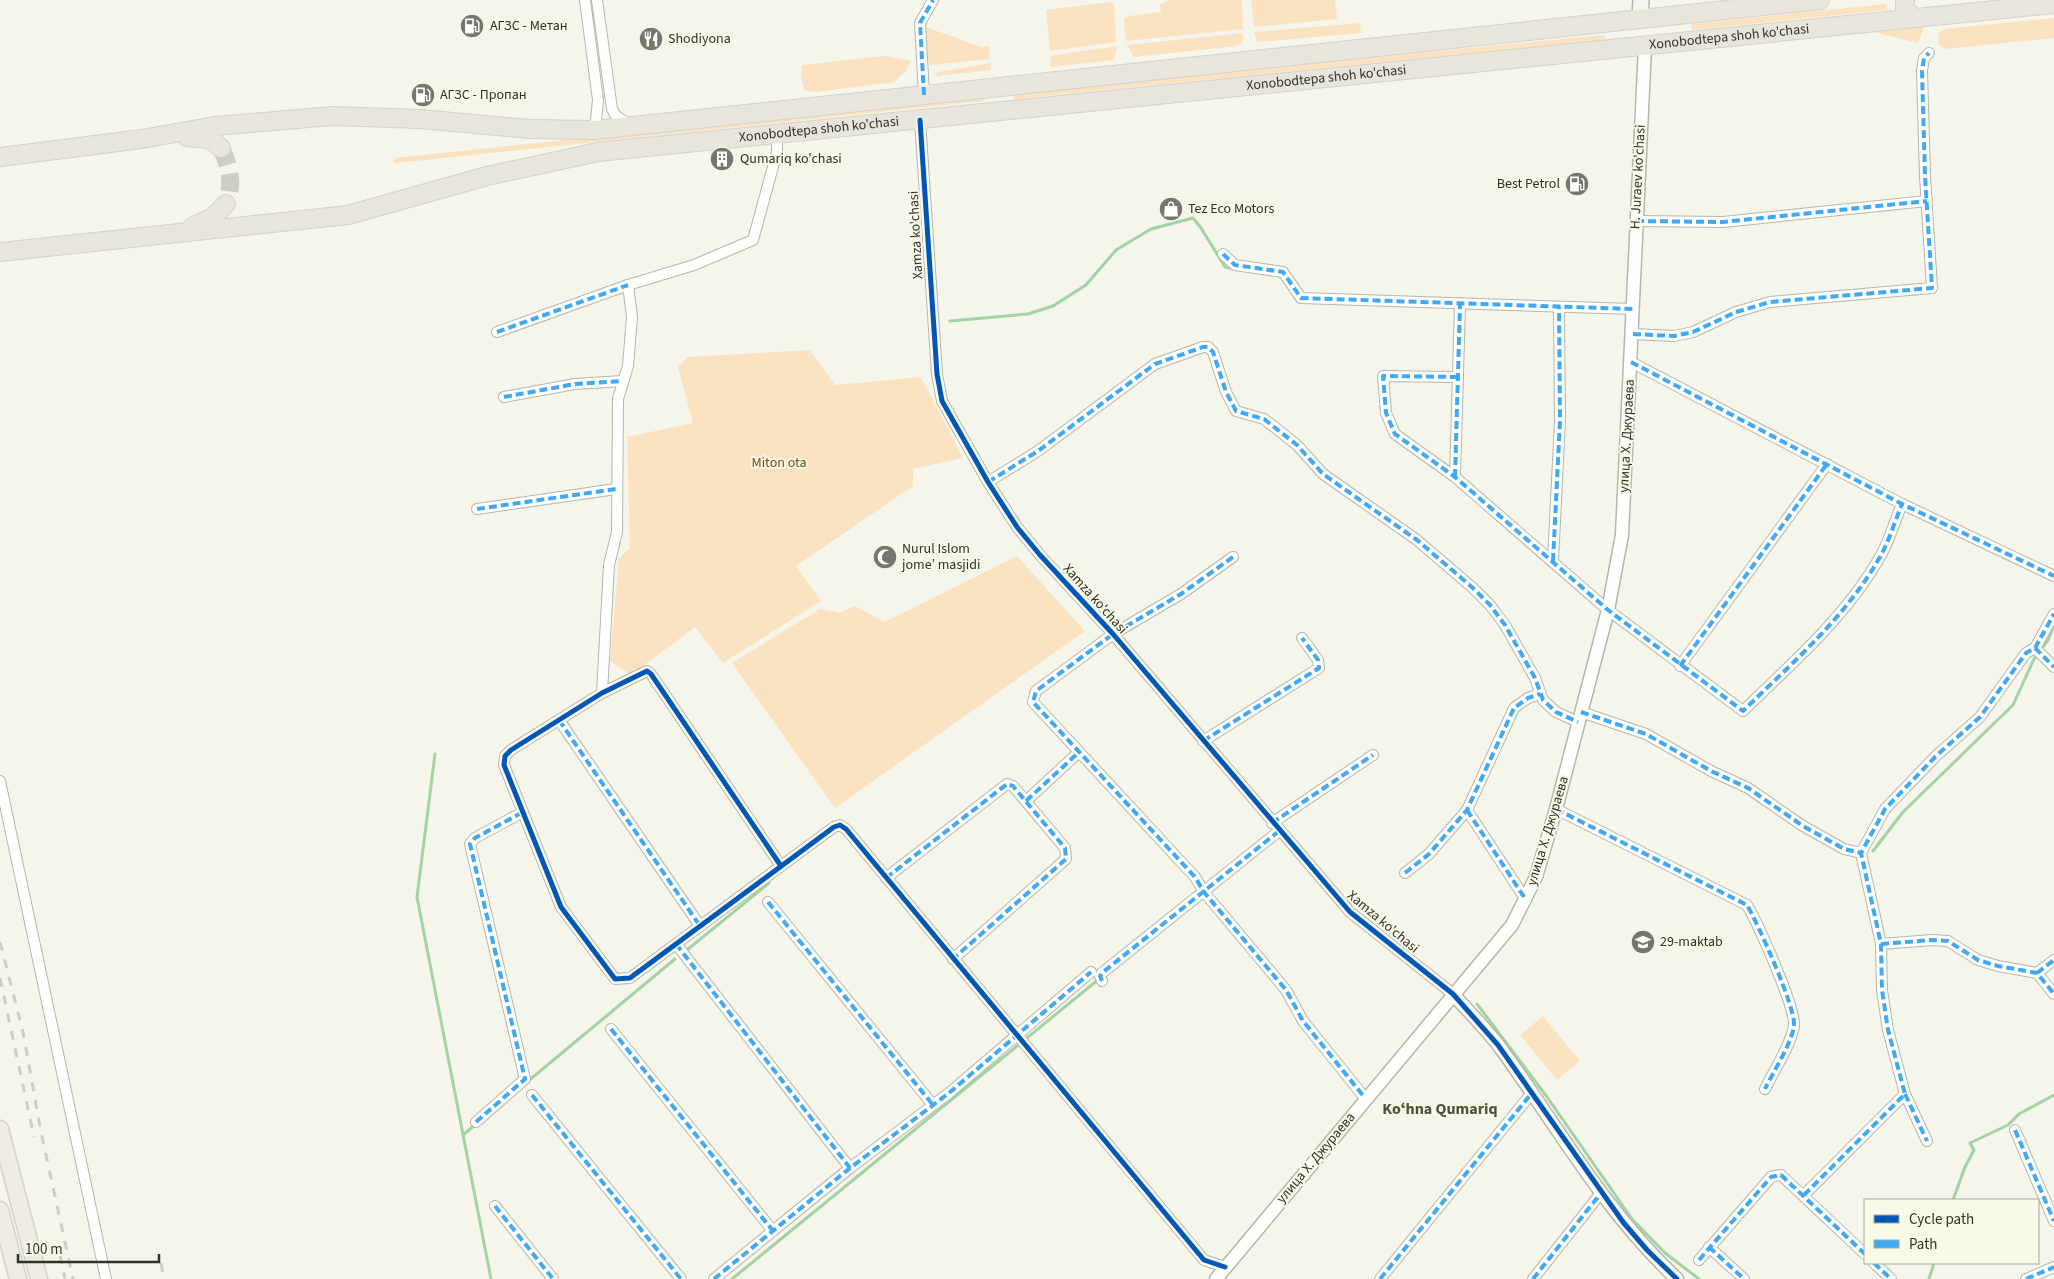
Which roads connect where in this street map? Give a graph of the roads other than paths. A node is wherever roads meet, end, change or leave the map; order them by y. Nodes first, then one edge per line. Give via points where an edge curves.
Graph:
1 (585, 0) edge
2 (597, 0) edge
3 (933, 0) edge
4 (1641, 0) edge
5 (1650, 0) edge
6 (1820, 0) edge
7 (1906, 0) edge
8 (2054, 4) edge
9 (1914, 18) junction
10 (1645, 20) junction
11 (1644, 46) junction
12 (1929, 53) dead end
13 (990, 88) junction
14 (924, 95) junction
15 (992, 112) junction
16 (920, 120) junction
17 (635, 126) junction
18 (596, 130) junction
19 (778, 134) junction
20 (142, 139) junction
21 (221, 148) tunnel mouth
22 (2, 157) edge
23 (1927, 200) junction
24 (226, 204) tunnel mouth
25 (1636, 221) junction
26 (167, 235) junction
27 (77, 243) junction
28 (0, 252) edge
29 (1223, 254) dead end
30 (0, 256) edge
31 (628, 285) junction
32 (1460, 305) junction
33 (1559, 307) junction
34 (1633, 309) junction
35 (497, 332) dead end
36 (1633, 334) junction
37 (1631, 362) junction
38 (1458, 377) junction
39 (622, 381) junction
40 (504, 397) dead end
41 (1827, 464) junction
42 (1454, 478) junction
43 (988, 482) junction
44 (616, 489) junction
45 (1902, 504) junction
46 (477, 509) dead end
47 (1233, 558) dead end
48 (1553, 561) junction
49 (2054, 576) edge
50 (1608, 610) junction
51 (2054, 614) edge
52 (1112, 634) junction
53 (1302, 638) dead end
54 (2039, 651) junction
55 (1680, 666) junction
56 (2054, 667) edge
57 (602, 693) junction
58 (1540, 694) junction
59 (1580, 717) junction
60 (559, 720) junction
61 (1204, 740) junction
62 (1078, 753) junction
63 (1373, 755) dead end
64 (0, 781) edge
65 (1026, 801) junction
66 (1556, 809) junction
67 (1468, 810) junction
68 (523, 812) junction
69 (1275, 827) junction
70 (1861, 853) junction
71 (781, 866) junction
72 (1405, 873) dead end
73 (886, 878) junction
74 (1204, 892) junction
75 (1526, 900) junction
76 (768, 902) dead end
77 (700, 926) junction
78 (676, 944) junction
79 (1881, 944) junction
80 (953, 959) junction
81 (2054, 960) edge
82 (1091, 972) dead end
83 (2037, 973) junction
84 (1102, 981) dead end
85 (1453, 994) junction
86 (2054, 994) edge
87 (611, 1029) dead end
88 (1016, 1034) junction
89 (1765, 1089) dead end
90 (1531, 1094) junction
91 (1905, 1094) junction
92 (532, 1095) dead end
93 (1365, 1098) junction
94 (933, 1105) junction
95 (476, 1122) dead end
96 (0, 1129) edge
97 (2015, 1130) dead end
98 (1927, 1141) dead end
99 (850, 1168) junction
100 (1601, 1193) junction
101 (1804, 1195) junction
102 (495, 1206) dead end
103 (0, 1210) edge
104 (2054, 1221) edge
105 (773, 1231) junction
106 (1709, 1246) junction
107 (1864, 1253) edge
108 (1698, 1260) dead end
109 (1875, 1264) edge
110 (1225, 1267) junction
111 (2054, 1267) edge
112 (18, 1279) edge
113 (39, 1279) edge
114 (106, 1279) edge
115 (553, 1279) edge
116 (682, 1279) edge
117 (714, 1279) edge
118 (1216, 1279) edge
119 (1380, 1279) edge
120 (1533, 1279) edge
121 (1677, 1279) edge
122 (1744, 1279) edge
123 (1891, 1279) edge
124 (2026, 1279) edge

1 - 18 street via 598,100
2 - 17 street via 612,109 624,123
3 - 14 street via 920,23
4 - 10 main road
5 - 10 main road
6 - 10 highway, Xonobodtepa shoh ko'chasi
7 - 9 highway via 1905,9
8 - 9 highway, Xonobodtepa shoh ko'chasi
9 - 11 highway, Xonobodtepa shoh ko'chasi
10 - 11 highway
10 - 13 highway, Xonobodtepa shoh ko'chasi
11 - 15 highway, Xonobodtepa shoh ko'chasi
11 - 25 street, H. Juraev ko'chasi
12 - 23 street via 1924,58 1922,71
13 - 14 highway, Xonobodtepa shoh ko'chasi
13 - 15 highway via 998,99
14 - 17 highway, Xonobodtepa shoh ko'chasi
15 - 16 highway, Xonobodtepa shoh ko'chasi
16 - 19 highway, Xonobodtepa shoh ko'chasi
16 - 43 street, Xamza ko'chasi via 936,374 942,401
17 - 18 highway, Xonobodtepa shoh ko'chasi
18 - 20 highway, Xonobodtepa shoh ko'chasi via 332,116 215,126
19 - 26 highway, Xonobodtepa shoh ko'chasi via 598,152 487,176 348,215
19 - 31 street via 777,152 753,240 694,265
20 - 21 highway via 200,137 210,139
20 - 22 highway
23 - 25 street via 1724,222
23 - 36 street via 1932,288 1770,302 1736,312 1693,332 1674,336
24 - 26 highway via 206,222
25 - 34 street, H. Juraev ko'chasi
26 - 27 highway
27 - 28 highway
27 - 30 highway
29 - 32 street via 1234,265 1283,272 1301,298
31 - 35 street
31 - 39 street via 632,316 628,366
32 - 33 street
32 - 38 street
33 - 34 street
33 - 48 street via 1560,421
34 - 36 street, улица Х. Джураева
36 - 37 street, улица Х. Джураева
37 - 41 street
37 - 50 street, улица Х. Джураева via 1622,535
38 - 42 street
38 - 42 street via 1383,376 1386,412 1395,434
39 - 40 street via 575,384
39 - 44 street via 618,399
41 - 45 street
41 - 55 street
42 - 48 street
43 - 52 street, Xamza ko'chasi via 1017,527
43 - 58 street via 1038,451 1155,364 1208,347 1213,352 1236,411 1264,419 1297,445 1323,474 1417,540 1490,605 1535,678
44 - 46 street
44 - 57 street via 616,532 609,565
45 - 49 street
45 - 55 street via 1881,556 1854,595 1821,635 1743,711
47 - 52 street via 1181,594
48 - 50 street
50 - 55 street
50 - 59 street, улица Х. Джураева
51 - 54 street
52 - 61 street, Xamza ko'chasi
52 - 62 street via 1033,696 1032,702
53 - 61 street via 1318,660 1319,668
54 - 56 street
54 - 70 street via 2026,653 1980,718 1936,756 1885,809
57 - 60 street
57 - 71 street via 642,672 651,674
58 - 59 street via 1556,712
58 - 67 street via 1514,708
59 - 66 street, улица Х. Джураева
59 - 70 street via 1646,734 1748,788 1803,826 1844,849
60 - 68 street via 505,756 504,765
60 - 77 street
61 - 69 street, Xamza ko'chasi
62 - 65 street
62 - 74 street via 1195,877
63 - 69 street
64 - 114 street
65 - 73 street via 1013,786 1001,786
65 - 80 street via 1065,848 1066,859
66 - 75 street, улица Х. Джураева
66 - 89 street via 1747,905 1761,929 1793,1017 1791,1035
67 - 72 street via 1429,854
67 - 75 street
68 - 78 street via 561,907 615,980 630,978
68 - 95 street via 475,838 470,844 525,1080
69 - 74 street
69 - 85 street, Xamza ko'chasi via 1350,912
70 - 79 street
71 - 73 street via 840,825
71 - 77 street
73 - 80 street
74 - 84 street via 1102,973
74 - 93 street via 1286,990 1303,1021
75 - 85 street, улица Х. Джураева via 1512,925
76 - 94 street
77 - 78 street
78 - 99 street
79 - 83 street via 1948,941 1978,960
79 - 91 street via 1882,990 1888,1030
80 - 88 street
81 - 83 street
82 - 88 street
83 - 86 street
85 - 90 street via 1498,1044
85 - 93 street, улица Х. Джураева
87 - 105 street
88 - 94 street
88 - 110 street via 1204,1260
90 - 100 street
90 - 119 street
91 - 98 street
91 - 101 street
92 - 116 street
93 - 110 street, улица Х. Джураева
94 - 99 street
96 - 113 main road
97 - 104 street
99 - 105 street
100 - 120 street
100 - 121 street via 1647,1250
101 - 106 street via 1781,1175 1771,1177
101 - 107 street
102 - 115 street
103 - 112 main road
105 - 117 street
106 - 108 street
106 - 122 street
109 - 123 street
110 - 118 street, улица Х. Джураева
111 - 124 street

